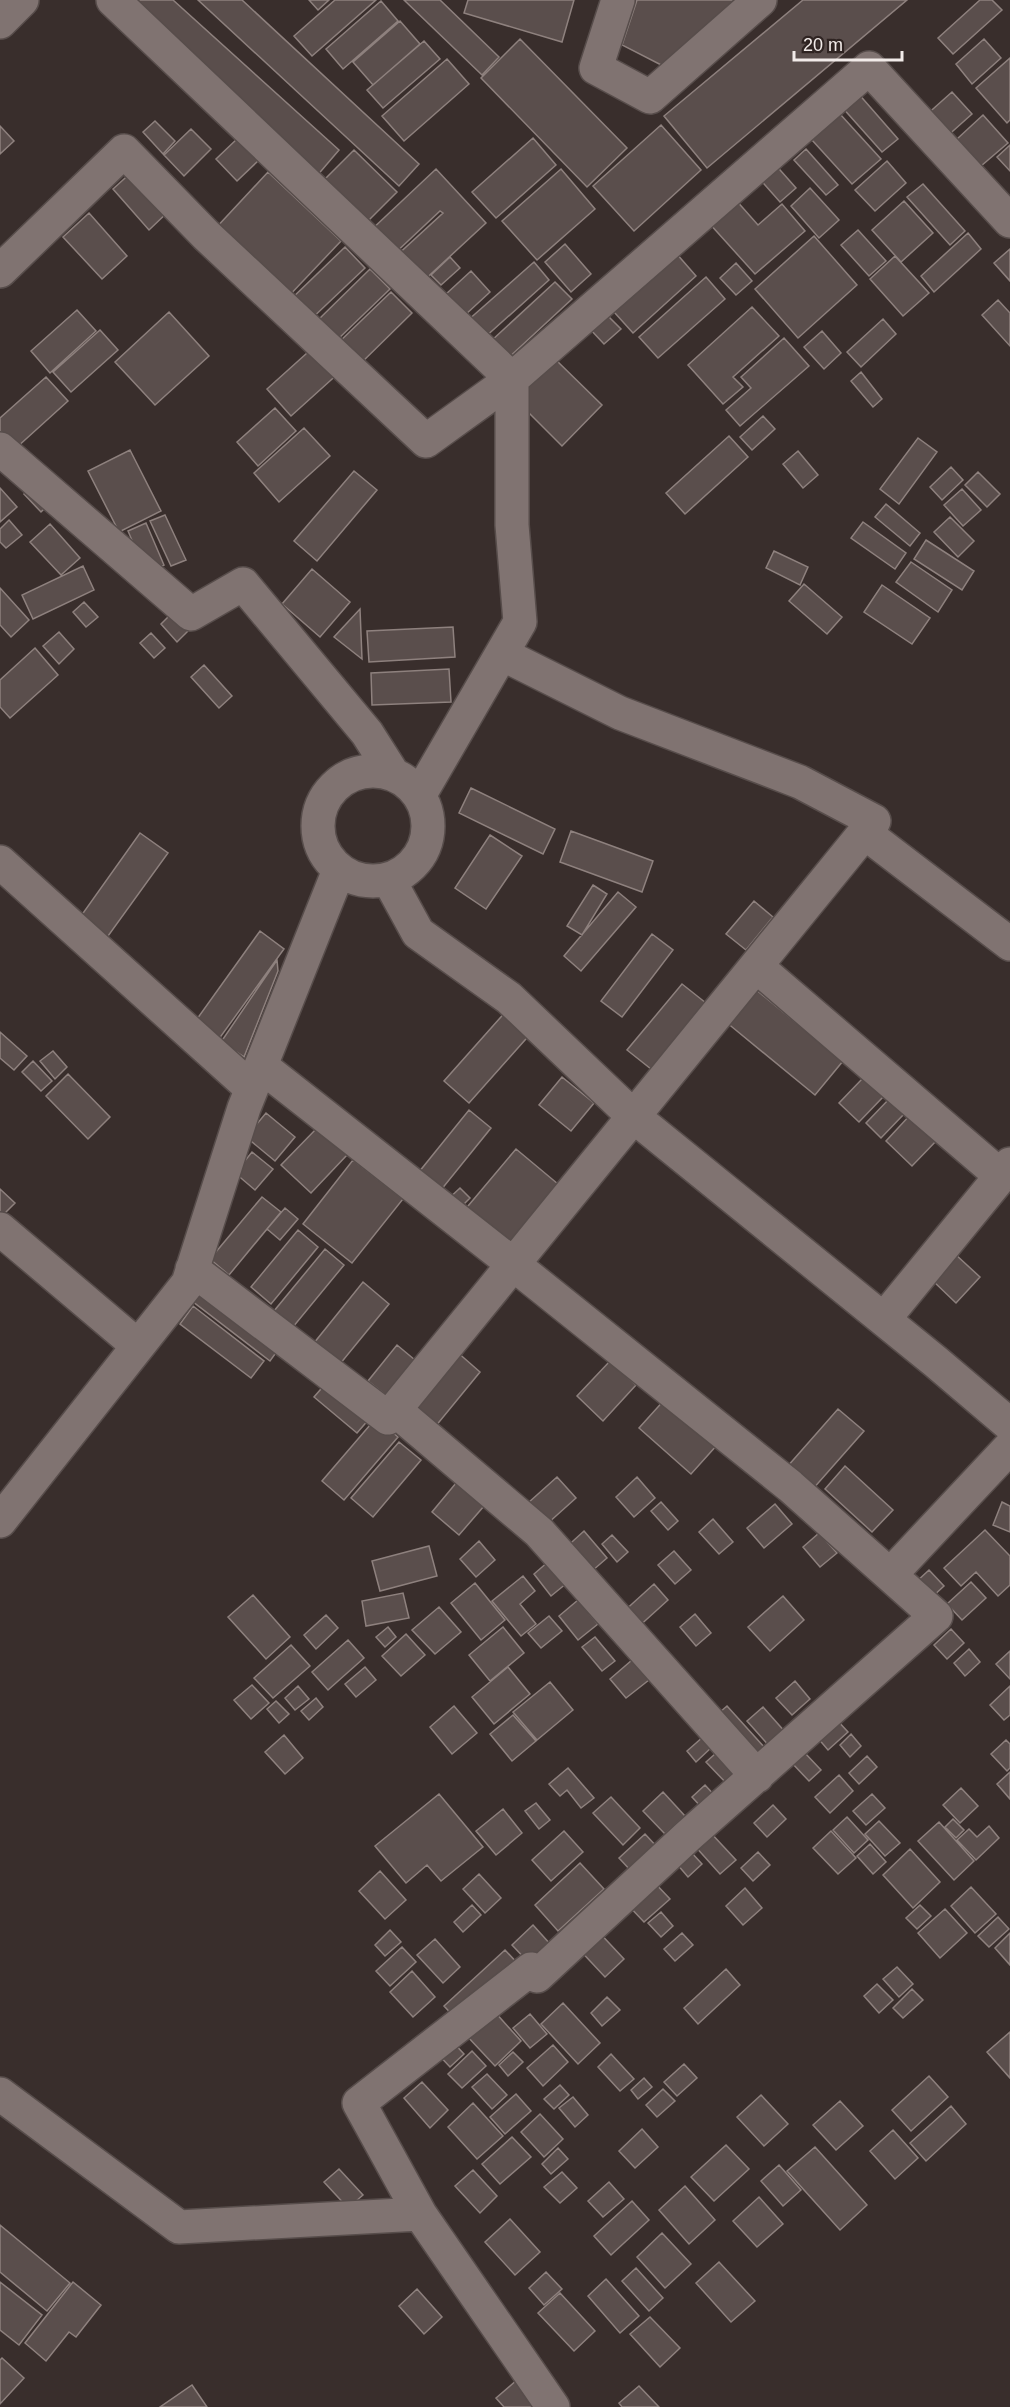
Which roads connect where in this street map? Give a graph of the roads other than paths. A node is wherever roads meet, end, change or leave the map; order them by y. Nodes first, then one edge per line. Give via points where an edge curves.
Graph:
1 (22, 0) edge
2 (113, 0) edge
3 (618, 0) edge
4 (760, 0) edge
5 (0, 22) edge
6 (1010, 221) edge
7 (0, 271) edge
8 (512, 379) junction
9 (0, 449) edge
10 (502, 654) junction
11 (393, 774) junction
12 (419, 796) junction
13 (865, 833) junction
14 (0, 862) edge
15 (339, 870) junction
16 (388, 880) junction
17 (1010, 944) edge
18 (756, 966) junction
19 (256, 1077) junction
20 (633, 1116) junction
21 (1005, 1170) edge
22 (0, 1229) edge
23 (513, 1264) junction
24 (192, 1269) junction
25 (884, 1319) junction
26 (138, 1346) junction
27 (395, 1410) junction
28 (1010, 1425) edge
29 (1010, 1447) edge
30 (0, 1521) edge
31 (891, 1574) junction
32 (757, 1776) junction
33 (0, 2094) edge
34 (420, 2214) junction
35 (553, 2407) edge

1 - 5 street
2 - 8 street
3 - 4 street via 596,68 650,97
6 - 8 street via 869,68
7 - 8 street via 124,151 206,235 426,441
8 - 10 street via 513,525 520,622
9 - 11 street via 191,614 243,584 367,732
10 - 12 street
10 - 13 street via 620,713 800,782 874,821
11 - 12 street
11 - 15 street via 358,773 342,780 325,799 318,824 320,841
12 - 16 street via 429,829 425,846 404,873
13 - 17 street
13 - 18 street
14 - 19 street
15 - 16 street via 371,882
15 - 19 street
16 - 20 street via 418,933 509,998
18 - 20 street
18 - 21 street
19 - 23 street
19 - 24 street
20 - 23 street
20 - 25 street
21 - 25 street
22 - 26 street
23 - 27 street
23 - 31 street via 790,1486
24 - 26 street via 188,1283
24 - 27 street via 388,1418
25 - 28 street
26 - 30 street
27 - 32 street via 539,1532
29 - 31 street
31 - 32 street via 936,1616
32 - 34 street via 537,1976 531,1969 359,2103
33 - 34 street via 179,2227
34 - 35 street

